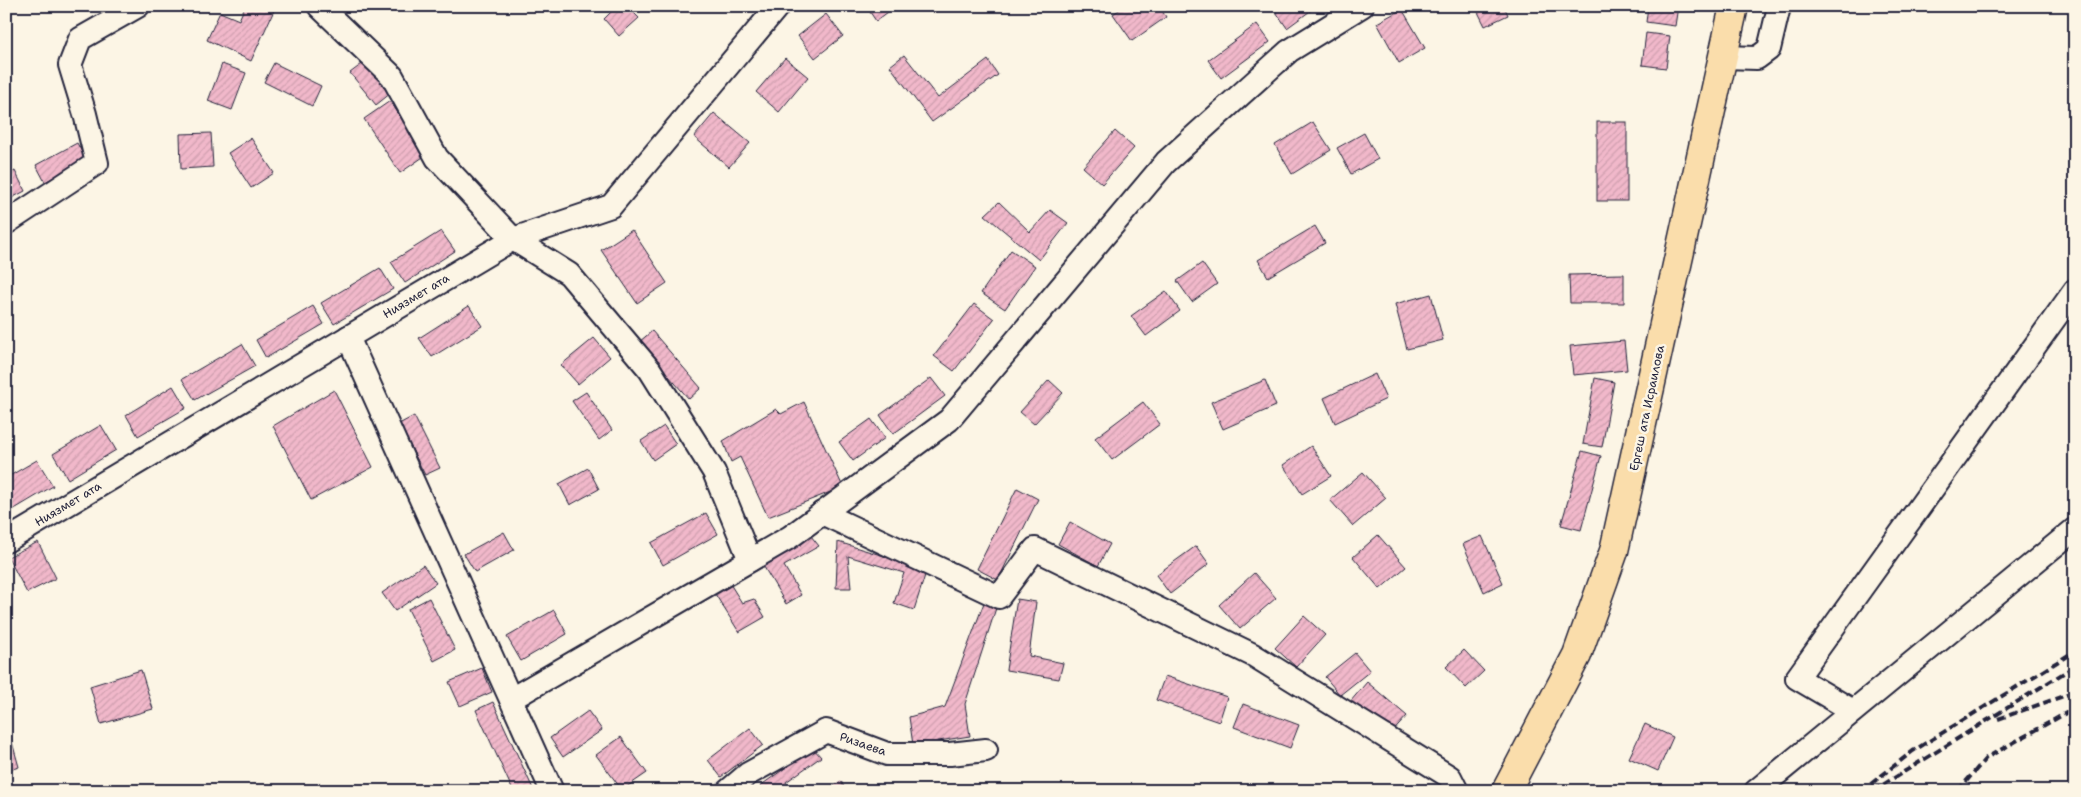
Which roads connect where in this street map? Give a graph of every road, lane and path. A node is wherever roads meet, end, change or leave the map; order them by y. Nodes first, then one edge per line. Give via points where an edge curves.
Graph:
1 (138, 6) edge
2 (319, 6) edge
3 (778, 6) edge
4 (1362, 6) edge
5 (1734, 6) edge
6 (1777, 6) edge
7 (1723, 57) junction
8 (6, 223) edge
9 (513, 239) junction
10 (2075, 290) edge
11 (348, 337) junction
12 (822, 513) junction
13 (2075, 529) edge
14 (6, 540) edge
15 (750, 560) junction
16 (510, 699) junction
17 (1853, 711) junction
18 (986, 750) dead end
19 (1510, 789) edge
20 (552, 791) edge
21 (728, 791) edge
22 (1457, 791) edge
23 (1756, 791) edge

1 - 8 street via 80,39 70,65 97,163
2 - 9 street via 392,76 437,158
3 - 9 street, Ниязмет ата via 611,206
4 - 12 street via 1289,51 1166,162 949,420
5 - 7 main road, Ергеш ата Исраилова
6 - 7 street via 1769,49 1756,58
7 - 19 main road, Ергеш ата Исраилова via 1614,552 1577,655
9 - 11 street, Ниязмет ата
9 - 15 street via 569,274 650,370 714,472
10 - 17 street via 1797,678
11 - 14 street, Ниязмет ата
11 - 16 street
12 - 15 street via 790,537
12 - 22 street via 999,597 1035,549 1253,654 1450,777
13 - 17 street
15 - 16 street
16 - 20 street
17 - 23 street
18 - 21 street, Ризаева via 950,754 886,754 826,731 748,774

